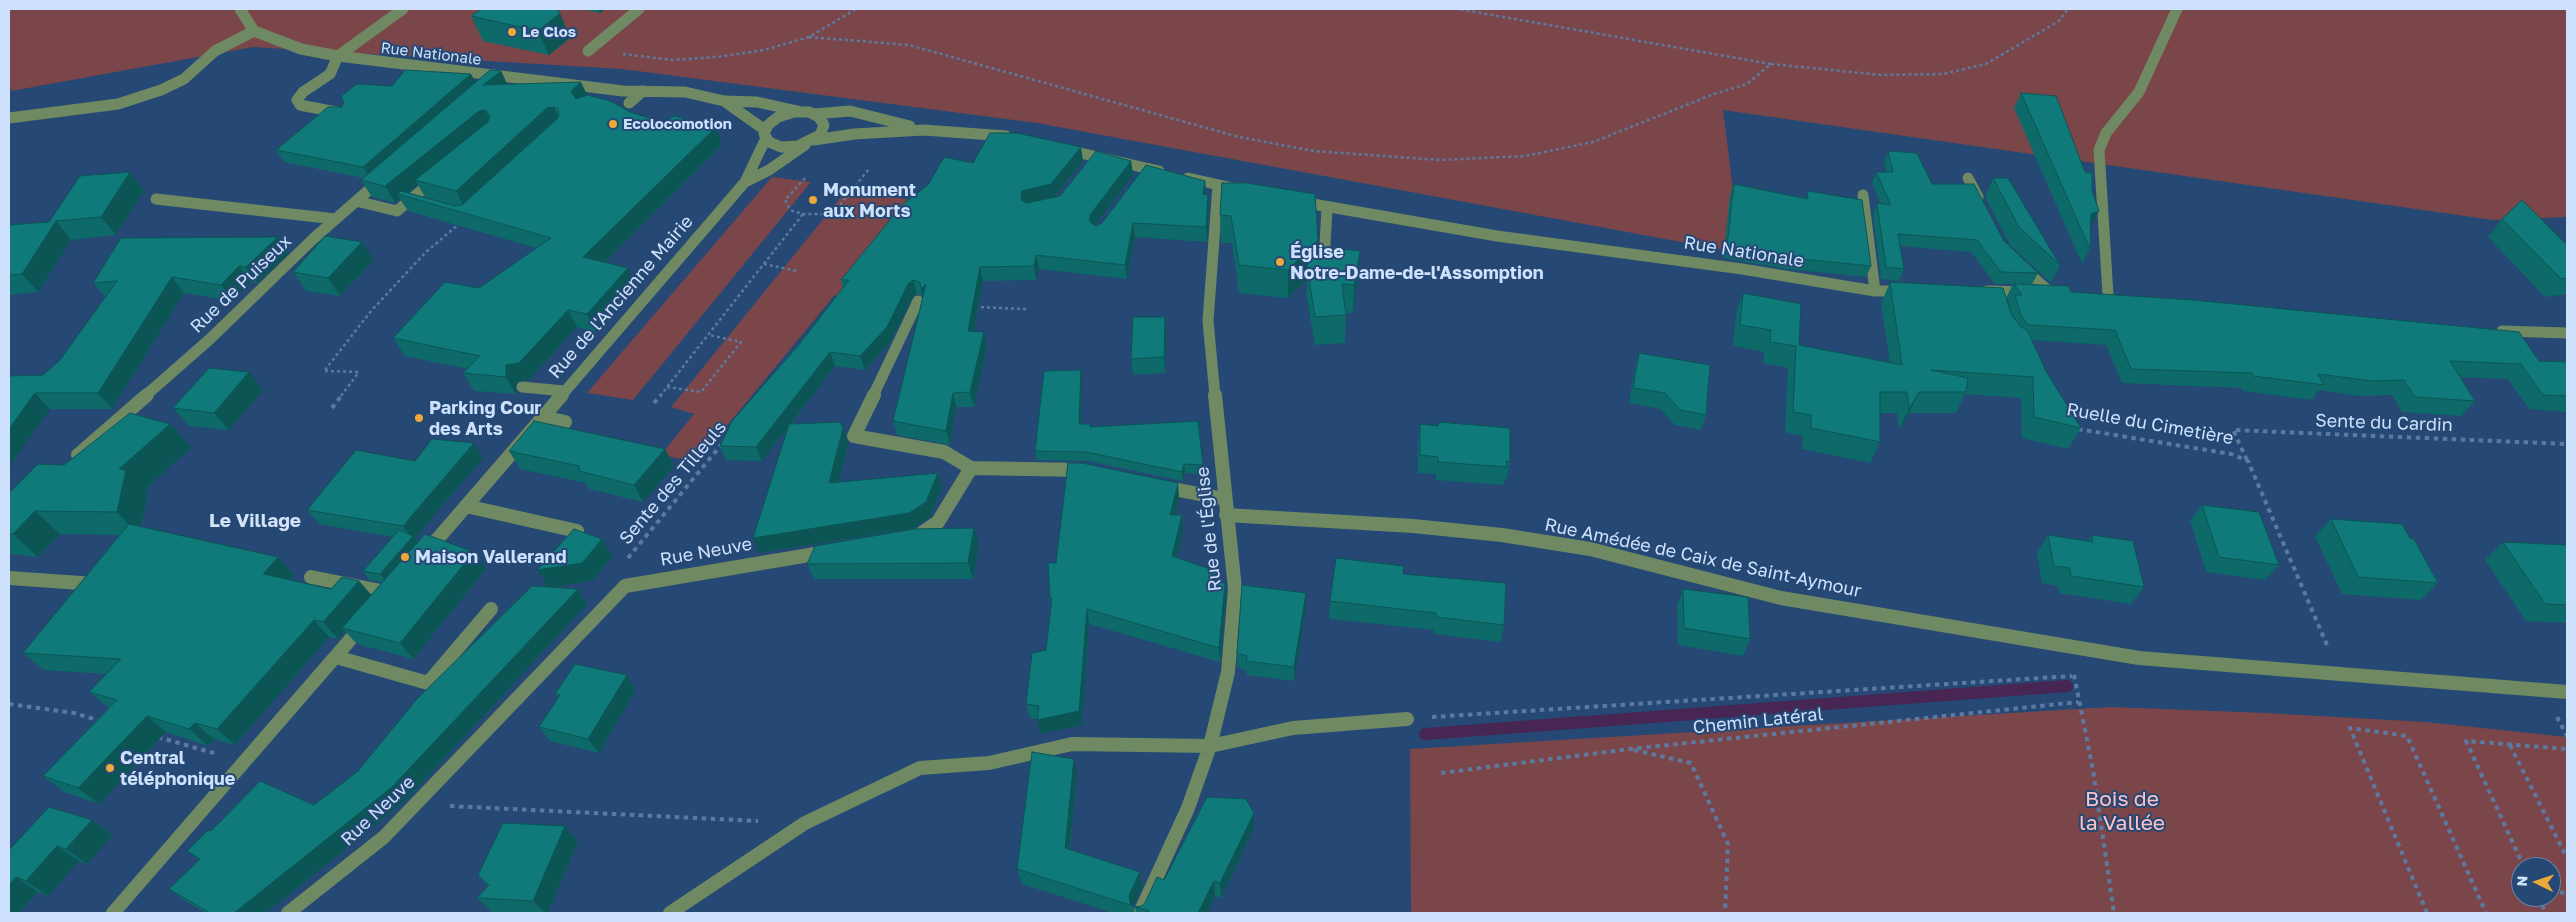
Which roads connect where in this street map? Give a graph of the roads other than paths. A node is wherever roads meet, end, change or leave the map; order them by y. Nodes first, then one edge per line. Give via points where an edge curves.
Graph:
1 (240, 9) edge
2 (403, 9) edge
3 (639, 9) edge
4 (2177, 9) edge
5 (254, 31) junction
6 (588, 51) road end
7 (338, 56) junction
8 (614, 90) junction
9 (643, 92) junction
10 (600, 100) edge
11 (724, 101) junction
12 (629, 103) dead end
13 (802, 112) junction
14 (344, 114) edge
15 (814, 114) junction
16 (9, 118) edge
17 (924, 130) junction
18 (765, 134) junction
19 (1015, 138) edge
20 (811, 141) junction
21 (1058, 148) edge
22 (386, 175) edge
23 (440, 176) edge
24 (1968, 178) dead end
25 (745, 182) junction
26 (1218, 185) junction
27 (1246, 191) edge
28 (1863, 195) dead end
29 (156, 199) dead end
30 (410, 200) junction
31 (1291, 200) edge
32 (356, 201) junction
33 (429, 206) edge
34 (1327, 208) junction
35 (1984, 210) edge
36 (336, 219) junction
37 (2017, 262) edge
38 (1324, 266) edge
39 (1875, 291) junction
40 (1915, 291) edge
41 (1974, 291) edge
42 (2108, 296) edge
43 (918, 301) dead end
44 (2494, 330) edge
45 (2567, 333) edge
46 (522, 387) dead end
47 (564, 391) junction
48 (543, 417) junction
49 (565, 422) dead end
50 (68, 464) edge
51 (971, 468) junction
52 (1095, 472) edge
53 (1152, 484) edge
54 (1224, 499) junction
55 (466, 506) junction
56 (1226, 514) junction
57 (577, 532) edge
58 (898, 540) edge
59 (839, 550) edge
60 (416, 564) edge
61 (104, 572) edge
62 (311, 577) dead end
63 (9, 578) edge
64 (492, 609) dead end
65 (336, 657) junction
66 (2567, 692) edge
67 (1406, 718) road end
68 (1210, 746) junction
69 (113, 913) edge
70 (288, 913) edge
71 (670, 913) edge
72 (1140, 913) edge

1 - 5 street
2 - 7 street
3 - 6 street
4 - 42 street via 2147,78 2106,133 2099,150
5 - 7 street, Rue Nationale via 301,49
5 - 16 street via 215,51 184,79 161,90 118,104
7 - 8 street, Rue Nationale via 495,81
7 - 14 street via 330,74 296,100 300,105
8 - 9 street, Rue Nationale
8 - 10 street
9 - 11 street, Rue Nationale via 685,92
9 - 12 street
11 - 13 street, Rue Nationale via 757,102
11 - 18 street, Rue Nationale
13 - 15 street, Rue Nationale
13 - 18 street via 778,117
15 - 17 street via 850,111
15 - 20 street via 824,125
17 - 19 street
17 - 20 street via 854,134
18 - 20 street, Rue Nationale via 774,145
18 - 25 street, Rue de l'Ancienne Mairie
20 - 25 street, Rue de l'Ancienne Mairie via 776,166
21 - 26 street via 1092,160
22 - 32 street, Rue de Puiseux
23 - 30 street
24 - 35 street
25 - 47 street, Rue de l'Ancienne Mairie
26 - 27 street
26 - 54 street, Rue de l'Église via 1208,321
28 - 39 street
29 - 36 street
30 - 32 street via 396,211
30 - 33 street
31 - 34 street, Rue Nationale
32 - 36 street, Rue de Puiseux
34 - 38 street
34 - 39 street, Rue Nationale
36 - 50 street, Rue de Puiseux via 210,339
37 - 41 street via 2056,293 1995,295
39 - 40 street, Rue Nationale
43 - 51 street via 854,436 944,452
44 - 45 street
46 - 47 street
47 - 48 street, Rue de l'Ancienne Mairie
48 - 49 street
48 - 55 street, Rue de l'Ancienne Mairie
51 - 52 street
51 - 58 street via 938,522 917,536
53 - 54 street
54 - 56 street, Rue de l'Église
55 - 57 street
55 - 60 street, Rue de l'Ancienne Mairie
56 - 66 street, Rue Amédée de Caix de Saint-Aymour via 1502,535 1590,549 1781,598 2140,658
56 - 68 street, Rue de l'Église via 1235,589 1228,672
59 - 70 street, Rue Neuve via 625,586 384,837
61 - 63 street via 94,585
62 - 65 street via 394,589
64 - 65 street via 428,683
65 - 69 street
67 - 68 street via 1293,728
68 - 71 street via 1072,744 989,763 920,768 806,823
68 - 72 street, Rue de l'Église via 1188,808

